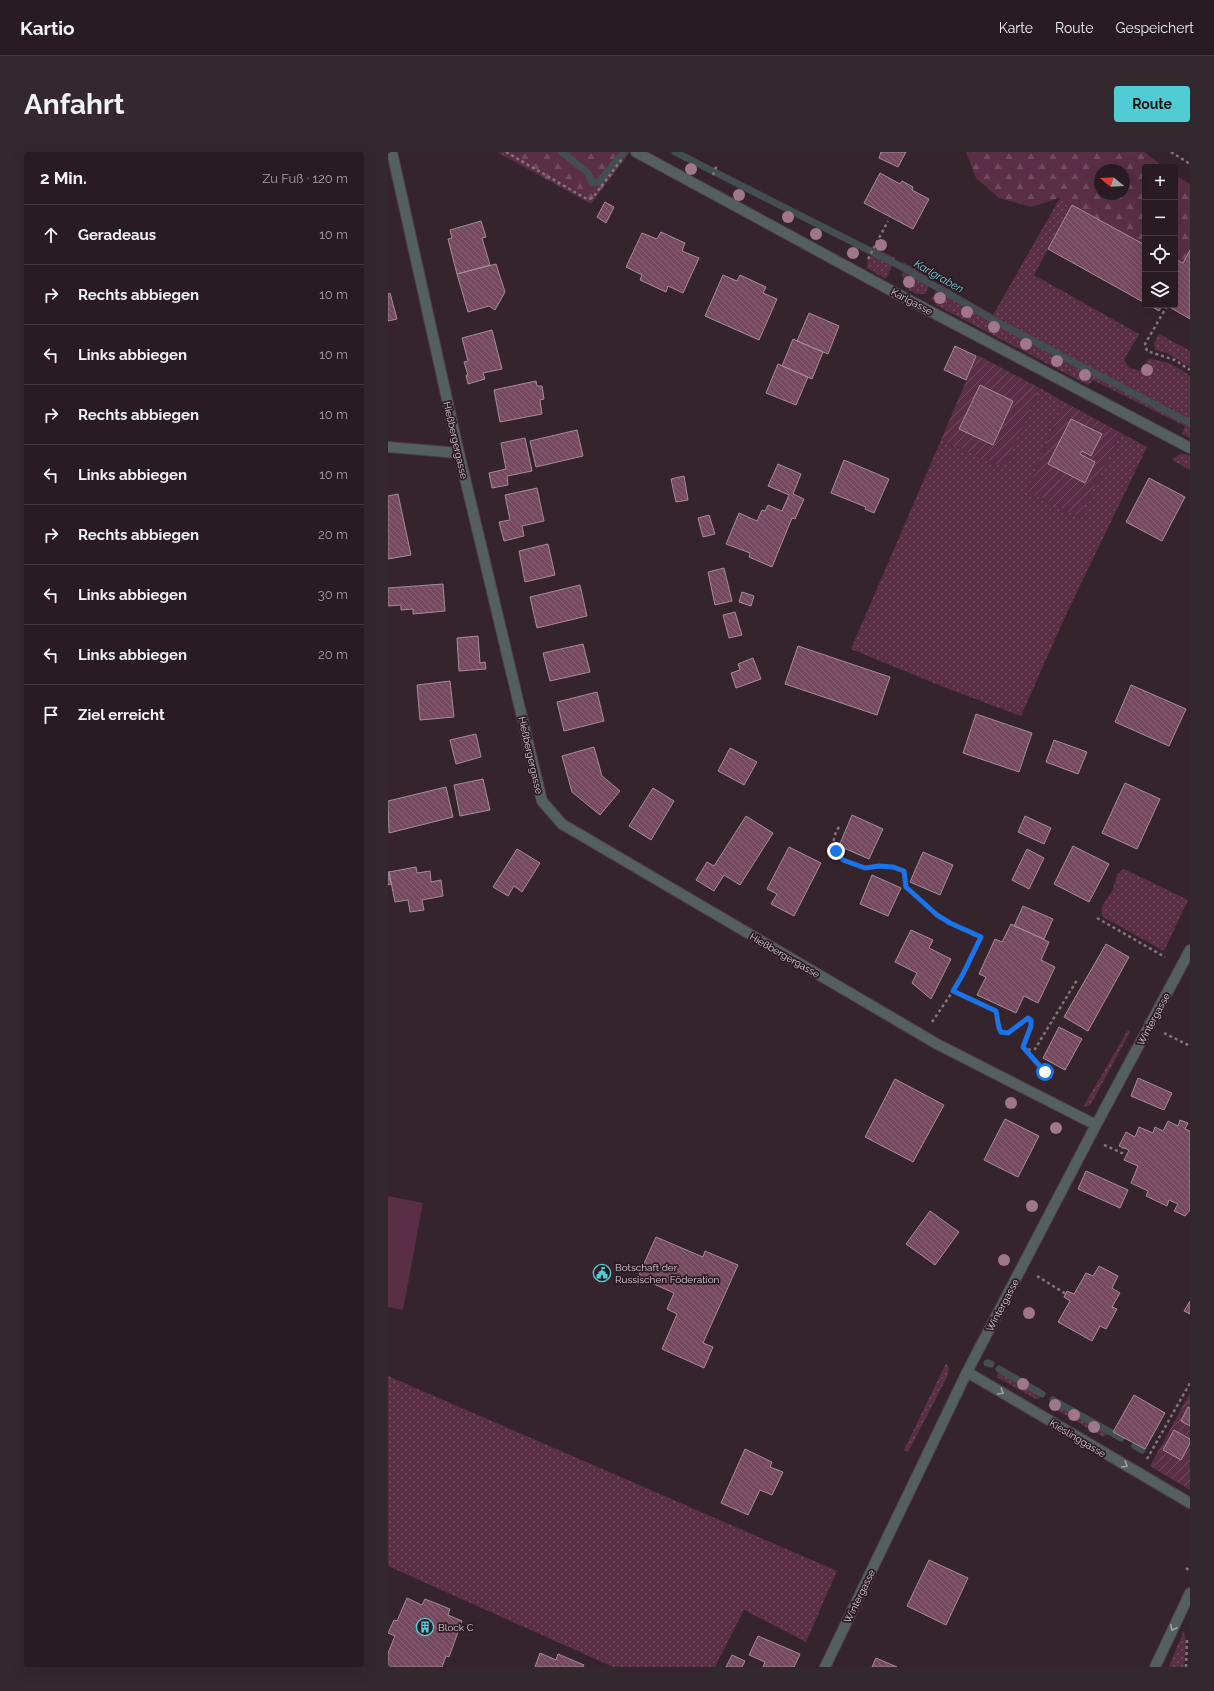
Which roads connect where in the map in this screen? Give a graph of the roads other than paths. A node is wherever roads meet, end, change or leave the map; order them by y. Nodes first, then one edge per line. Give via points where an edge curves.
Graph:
1 (392, 152) edge
2 (636, 152) edge
3 (388, 447) edge
4 (1190, 448) edge
5 (459, 453) junction
6 (1190, 950) edge
7 (1096, 1125) junction
8 (967, 1372) junction
9 (1190, 1503) edge
10 (1190, 1593) edge
11 (825, 1667) edge
12 (1155, 1667) edge

1 - 5 street, Hießbergergasse
2 - 4 street, Karlgasse via 890,290
3 - 5 street
5 - 7 street, Hießbergergasse via 542,801 562,824 937,1044
6 - 7 street, Wintergasse
7 - 8 street, Wintergasse
8 -> 9 street, Kieslinggasse
8 - 11 street, Wintergasse
10 -> 12 street

